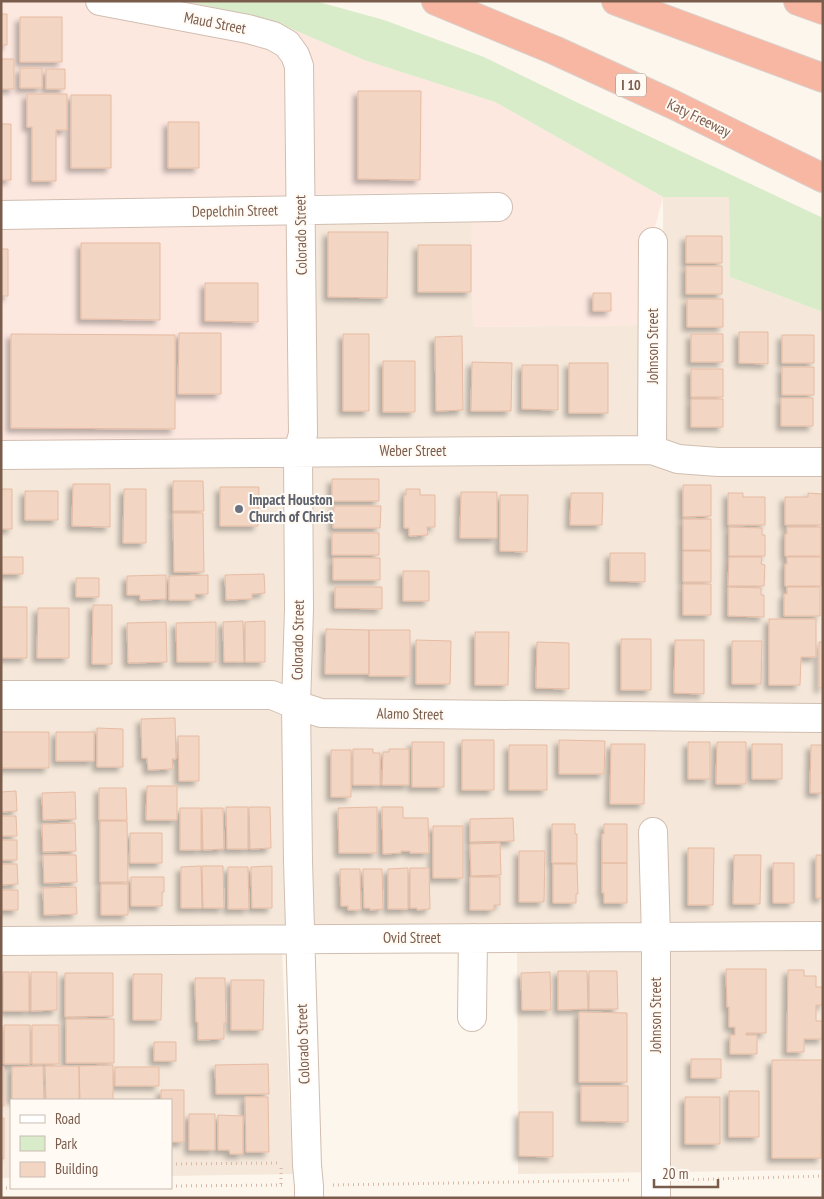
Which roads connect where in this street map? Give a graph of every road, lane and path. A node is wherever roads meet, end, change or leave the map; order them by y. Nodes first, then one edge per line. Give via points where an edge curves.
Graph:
1 (100, 1) edge
2 (436, 1) edge
3 (616, 1) edge
4 (798, 1) edge
5 (823, 10) edge
6 (823, 78) edge
7 (299, 82) joint
8 (823, 178) edge
9 (498, 207) dead end
10 (301, 210) junction
11 (1, 215) edge
12 (653, 242) dead end
13 (652, 450) junction
14 (298, 452) junction
15 (1, 455) edge
16 (823, 462) edge
17 (1, 696) edge
18 (296, 705) junction
19 (823, 718) edge
20 (653, 832) dead end
21 (823, 936) edge
22 (656, 937) junction
23 (300, 938) junction
24 (473, 938) junction
25 (1, 941) edge
26 (472, 1017) dead end
27 (281, 1163) dead end
28 (172, 1164) edge
29 (823, 1176) edge
30 (172, 1186) edge
31 (656, 1186) edge
32 (309, 1190) edge

1 - 7 street, Maud Street via 273,36 287,44 295,55
2 - 8 highway, Katy Freeway / I 10 via 672,104
3 - 6 highway
4 - 5 highway
7 - 10 street, Colorado Street
9 - 10 street, Depelchin Street
10 - 11 street, Depelchin Street
10 - 14 street, Colorado Street via 302,434
12 - 13 street, Johnson Street
13 - 14 street, Weber Street
13 - 16 street, Weber Street via 678,459 718,462
14 - 15 street, Weber Street
14 - 18 street, Colorado Street
17 - 18 street, Alamo Street via 272,695
18 - 19 street, Alamo Street via 321,713
18 - 23 street, Colorado Street
20 - 22 street, Johnson Street
21 - 22 street, Ovid Street
22 - 24 street, Ovid Street
22 - 31 street, Johnson Street
23 - 24 street, Ovid Street
23 - 25 street, Ovid Street
23 - 32 street, Colorado Street
24 - 26 street
27 - 28 path
29 - 31 path
30 - 32 path
31 - 32 path

